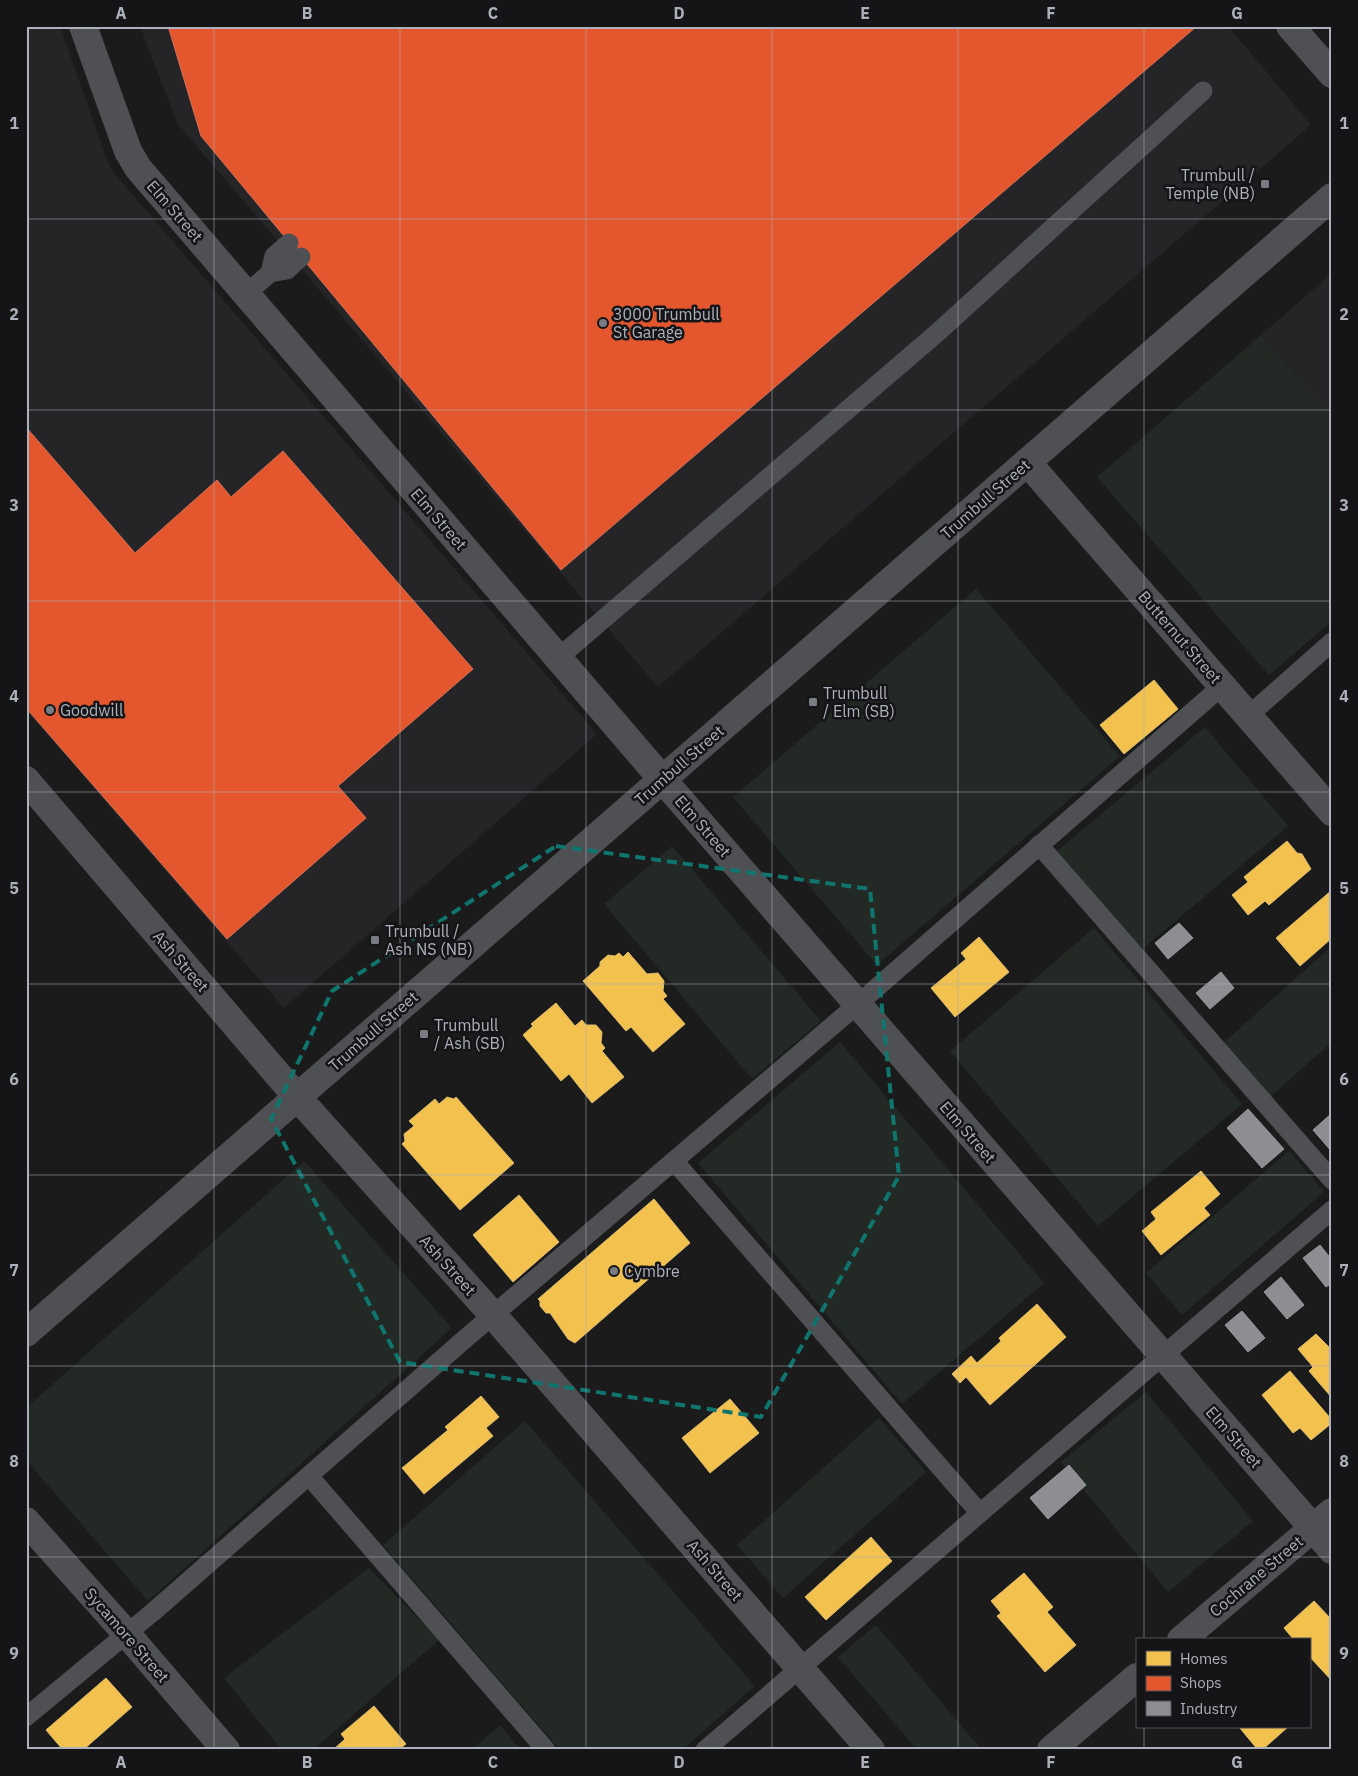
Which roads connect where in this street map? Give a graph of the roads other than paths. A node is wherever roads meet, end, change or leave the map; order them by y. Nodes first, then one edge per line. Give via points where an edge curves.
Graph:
1 (83, 26) edge
2 (1290, 26) edge
3 (1332, 74) edge
4 (1203, 91) dead end
5 (1332, 197) edge
6 (295, 250) dead end
7 (246, 294) junction
8 (1028, 462) junction
9 (1330, 647) edge
10 (558, 658) junction
11 (1222, 686) junction
12 (1248, 716) junction
13 (662, 779) junction
14 (26, 780) edge
15 (1332, 812) edge
16 (1039, 845) junction
17 (858, 1004) junction
18 (297, 1098) junction
19 (674, 1161) junction
20 (1332, 1180) edge
21 (1332, 1210) edge
22 (493, 1315) junction
23 (26, 1333) edge
24 (1162, 1354) junction
25 (309, 1476) junction
26 (979, 1512) junction
27 (1322, 1520) edge
28 (26, 1521) edge
29 (1332, 1550) edge
30 (126, 1633) junction
31 (1183, 1638) edge
32 (800, 1668) junction
33 (1136, 1678) edge
34 (26, 1717) edge
35 (226, 1750) edge
36 (546, 1750) edge
37 (705, 1750) edge
38 (871, 1750) edge
39 (1051, 1750) edge

1 - 7 street, Elm Street via 128,151 138,168
2 - 3 street
4 - 10 lane via 937,334
5 - 8 street, Trumbull Street
6 - 7 lane via 287,270 270,273
7 - 10 street, Elm Street
8 - 11 street, Butternut Street
8 - 13 street, Trumbull Street
9 - 12 lane
10 - 13 street, Elm Street
11 - 12 street, Butternut Street
11 - 16 lane
12 - 15 street, Butternut Street
13 - 17 street, Elm Street
13 - 18 street, Trumbull Street
14 - 18 street, Ash Street
16 - 17 lane
16 - 20 lane
17 - 19 lane
17 - 24 street, Elm Street
18 - 22 street, Ash Street
18 - 23 street, Trumbull Street
19 - 22 lane
19 - 26 lane
21 - 24 lane
22 - 25 lane
22 - 32 street, Ash Street
24 - 26 lane
24 - 27 street, Elm Street
25 - 30 lane
25 - 36 lane
26 - 32 lane
27 - 29 street, Elm Street
27 - 31 street, Cochrane Street
28 - 30 street, Sycamore Street
30 - 34 lane
30 - 35 street, Sycamore Street
32 - 37 lane
32 - 38 street, Ash Street
33 - 39 street

